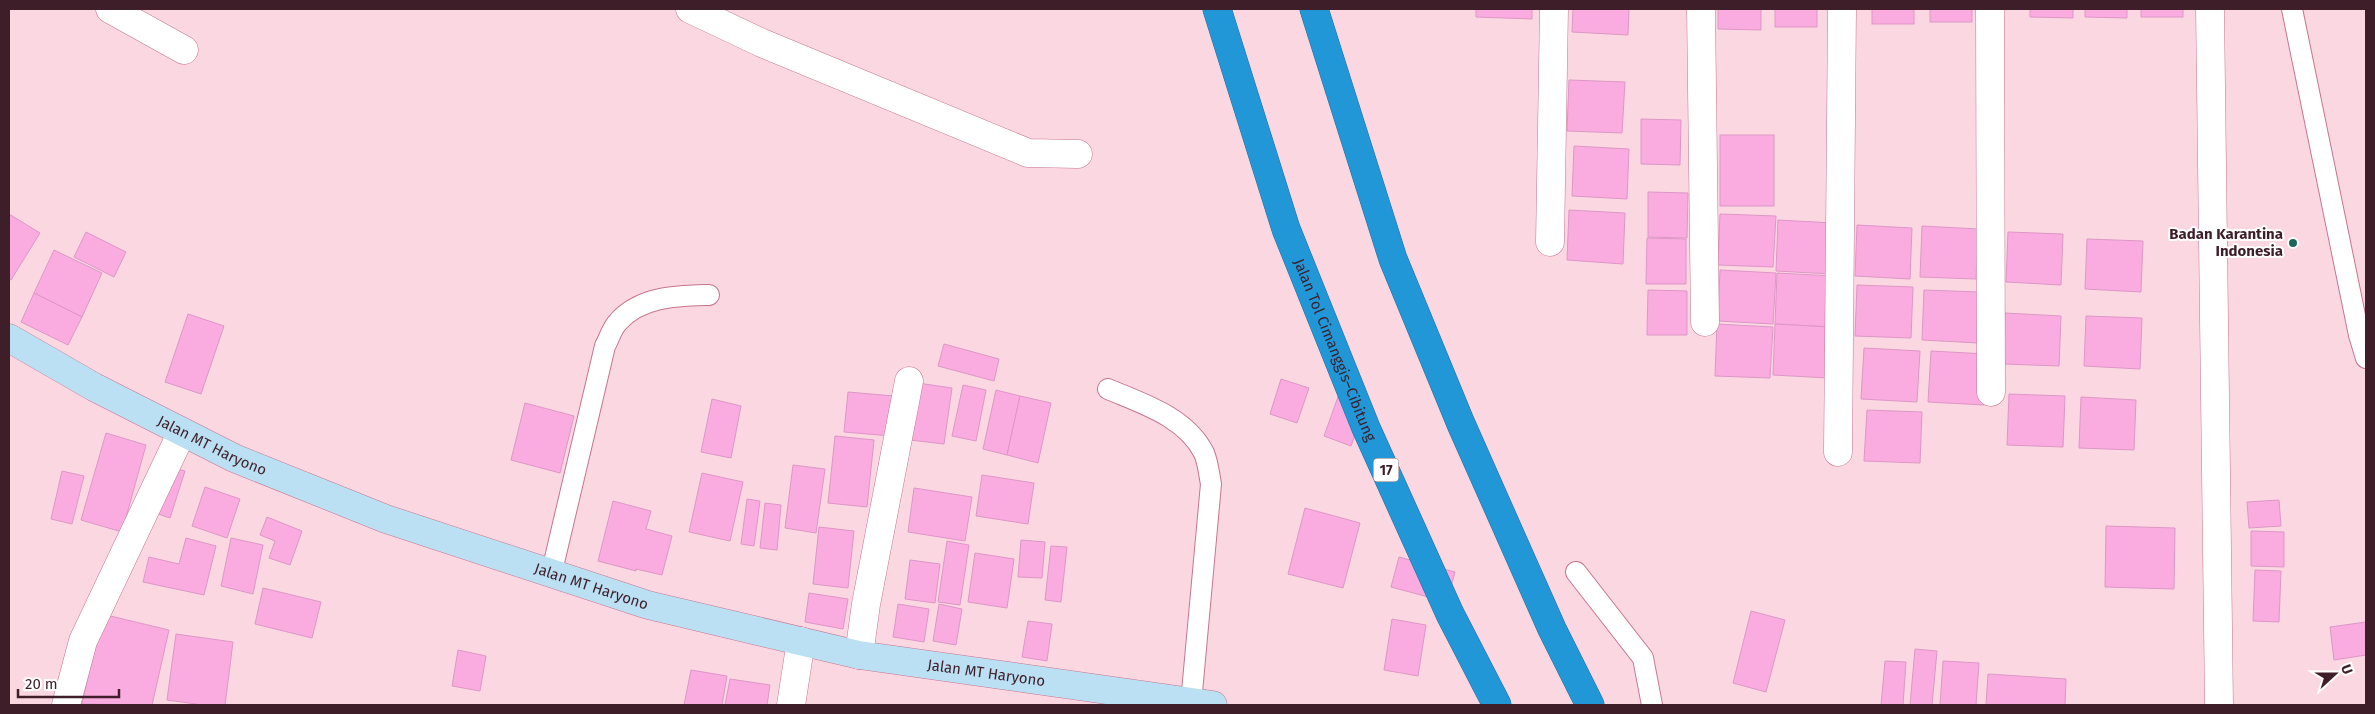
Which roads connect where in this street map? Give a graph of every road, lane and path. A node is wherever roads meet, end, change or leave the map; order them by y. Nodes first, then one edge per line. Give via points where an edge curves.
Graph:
1 (110, 9) edge
2 (690, 9) edge
3 (1217, 9) edge
4 (1314, 9) edge
5 (1554, 9) edge
6 (1701, 9) edge
7 (1842, 9) edge
8 (1990, 9) edge
9 (2210, 9) edge
10 (2292, 9) edge
11 (184, 50) dead end
12 (1078, 154) dead end
13 (1550, 242) dead end
14 (709, 296) dead end
15 (1705, 322) dead end
16 (9, 338) edge
17 (2366, 358) edge
18 (909, 381) dead end
19 (1108, 389) dead end
20 (1991, 392) dead end
21 (182, 432) junction
22 (1838, 452) dead end
23 (1576, 572) dead end
24 (551, 575) junction
25 (801, 640) junction
26 (859, 655) junction
27 (1202, 704) edge
28 (66, 705) edge
29 (791, 705) edge
30 (1497, 705) edge
31 (1590, 705) edge
32 (1652, 705) edge
33 (2219, 705) edge

1 - 11 street
2 - 12 street via 762,43 1028,153
3 - 30 highway, Jalan Tol Cimanggis–Cibitung / 17 via 1286,229 1366,428 1450,614
4 - 31 highway via 1394,259 1461,424 1552,629
5 - 13 street
6 - 15 street
7 - 22 street
8 - 20 street
9 - 33 street
10 - 17 lane
14 - 24 lane via 667,296 634,309 617,322 605,346
16 - 21 main road, Jalan MT Haryono
18 - 26 street
19 - 27 lane via 1154,408 1186,428 1204,454 1211,484
21 - 24 main road, Jalan MT Haryono via 234,458 368,512
21 - 28 street via 83,641
23 - 32 lane via 1643,658
24 - 25 main road, Jalan MT Haryono via 690,616
25 - 26 main road, Jalan MT Haryono
25 - 29 street
26 - 27 main road, Jalan MT Haryono

